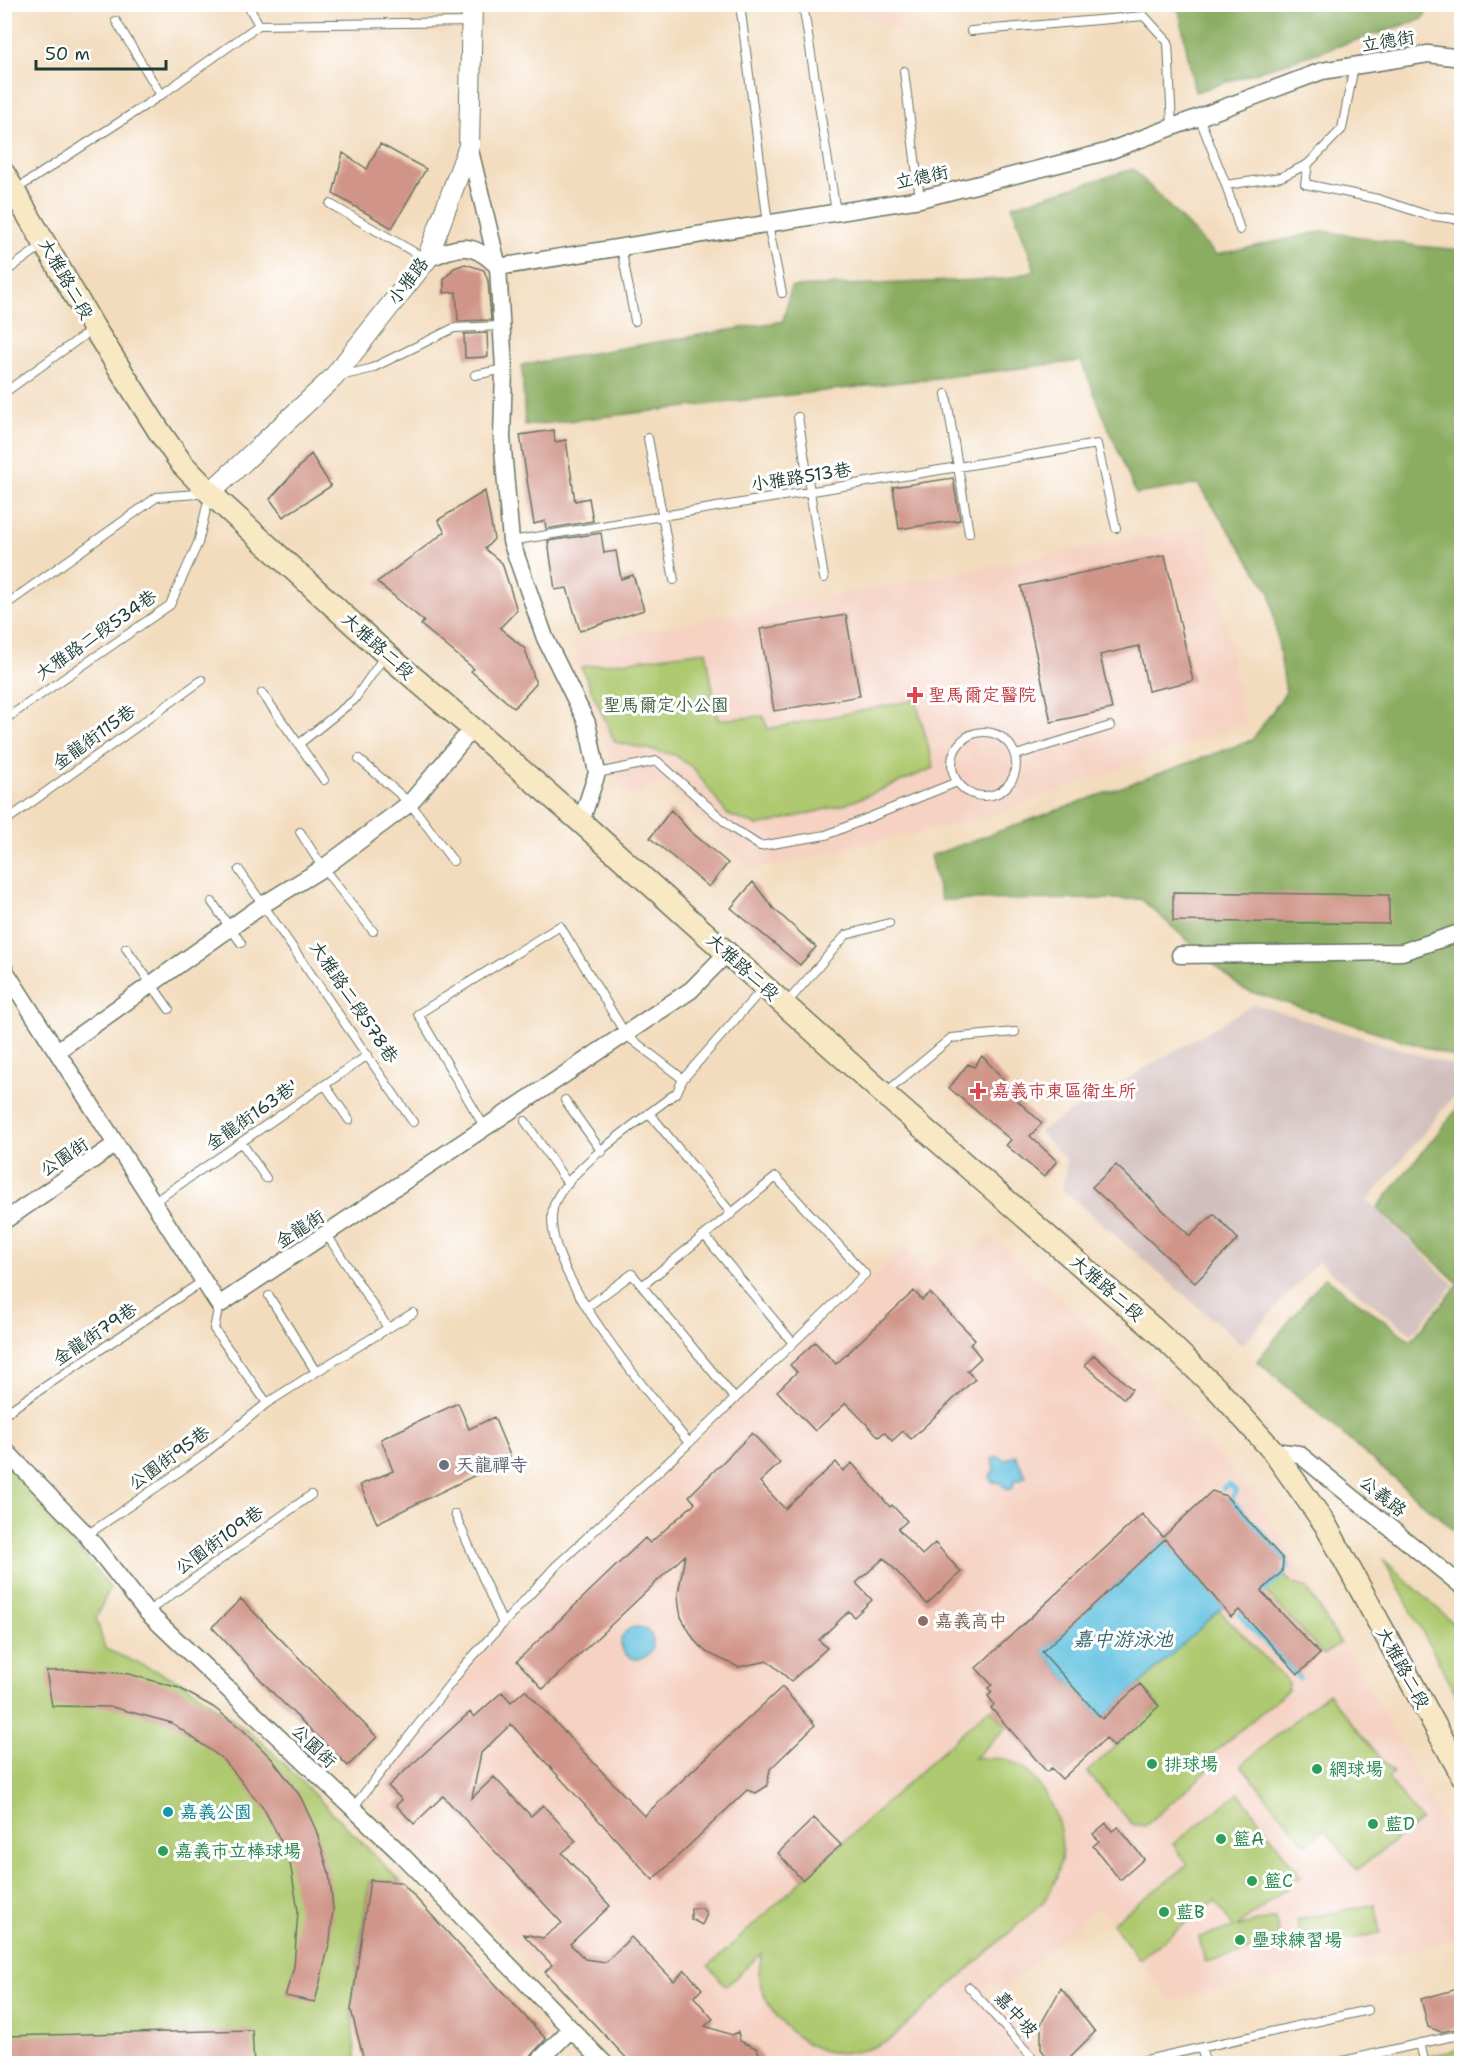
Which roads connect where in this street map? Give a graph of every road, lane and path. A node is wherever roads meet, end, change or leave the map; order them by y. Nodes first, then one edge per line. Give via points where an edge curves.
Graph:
1 (247, 4) edge
2 (740, 4) edge
3 (802, 4) edge
4 (473, 13) edge
5 (116, 21) dead end
6 (259, 26) junction
7 (971, 31) dead end
8 (1461, 58) edge
9 (1354, 66) junction
10 (904, 71) dead end
11 (161, 95) junction
12 (1199, 117) junction
13 (1172, 127) junction
14 (469, 146) junction
15 (1308, 164) junction
16 (1226, 185) junction
17 (8, 187) edge
18 (920, 200) junction
19 (330, 204) dead end
20 (836, 212) junction
21 (1461, 220) edge
22 (768, 224) junction
23 (1240, 230) dead end
24 (45, 244) junction
25 (621, 247) junction
26 (427, 259) junction
27 (498, 267) junction
28 (4, 273) edge
29 (782, 293) dead end
30 (635, 321) dead end
31 (500, 326) junction
32 (94, 328) junction
33 (504, 369) junction
34 (475, 375) dead end
35 (333, 378) junction
36 (4, 393) edge
37 (946, 394) dead end
38 (798, 417) dead end
39 (648, 438) dead end
40 (959, 467) junction
41 (810, 492) junction
42 (210, 493) junction
43 (664, 516) junction
44 (1116, 528) dead end
45 (969, 533) dead end
46 (511, 541) junction
47 (824, 578) dead end
48 (674, 580) dead end
49 (4, 606) edge
50 (386, 654) junction
51 (202, 680) dead end
52 (262, 693) dead end
53 (4, 720) edge
54 (1110, 726) dead end
55 (472, 729) junction
56 (1016, 754) junction
57 (359, 759) dead end
58 (597, 773) junction
59 (957, 783) junction
60 (410, 803) junction
61 (4, 822) edge
62 (581, 822) junction
63 (300, 832) dead end
64 (453, 861) dead end
65 (323, 868) junction
66 (239, 870) dead end
67 (212, 902) dead end
68 (264, 904) junction
69 (889, 922) dead end
70 (231, 929) junction
71 (373, 931) dead end
72 (1461, 932) edge
73 (241, 943) dead end
74 (126, 948) dead end
75 (727, 953) junction
76 (1180, 955) dead end
77 (4, 969) edge
78 (152, 986) junction
79 (765, 987) junction
80 (785, 1005) junction
81 (169, 1009) dead end
82 (1016, 1032) dead end
83 (626, 1035) junction
84 (57, 1051) junction
85 (368, 1055) junction
86 (683, 1079) junction
87 (325, 1085) junction
88 (884, 1094) junction
89 (566, 1100) dead end
90 (650, 1114) junction
91 (349, 1120) dead end
92 (525, 1121) dead end
93 (413, 1122) dead end
94 (485, 1128) junction
95 (241, 1142) junction
96 (117, 1144) junction
97 (602, 1152) junction
98 (266, 1178) dead end
99 (568, 1184) junction
100 (154, 1202) junction
101 (732, 1214) junction
102 (4, 1221) edge
103 (327, 1235) junction
104 (705, 1236) junction
105 (203, 1281) junction
106 (642, 1286) junction
107 (269, 1296) dead end
108 (219, 1305) junction
109 (587, 1307) junction
110 (413, 1313) dead end
111 (388, 1328) junction
112 (793, 1343) junction
113 (316, 1372) junction
114 (735, 1399) junction
115 (267, 1403) junction
116 (4, 1414) edge
117 (689, 1443) junction
118 (4, 1449) edge
119 (1273, 1451) junction
120 (311, 1495) dead end
121 (455, 1514) dead end
122 (87, 1535) junction
123 (1461, 1586) edge
124 (147, 1612) junction
125 (503, 1624) junction
126 (1461, 1775) edge
127 (351, 1809) junction
128 (969, 1987) dead end
129 (1368, 2010) dead end
130 (571, 2029) junction
131 (1461, 2034) edge
132 (1420, 2043) junction
133 (1201, 2048) junction
134 (536, 2064) edge
135 (605, 2064) edge
136 (1038, 2064) edge
137 (1128, 2064) edge
138 (1206, 2064) edge
139 (1330, 2064) edge
140 (1425, 2064) edge

1 - 6 lane
2 - 22 lane
3 - 20 lane
4 - 6 lane
4 - 14 street, 小雅路
5 - 11 lane
6 - 11 lane
7 - 13 lane via 1144,16 1168,42
8 - 9 street, 立德街 via 1428,54
9 - 12 street, 立德街 via 1322,71
9 - 15 lane via 1342,129
10 - 18 lane
11 - 17 lane
12 - 13 street, 立德街
12 - 16 lane
13 - 18 street, 立德街 via 1106,152
14 - 26 street, 小雅路
14 - 27 street
15 - 16 lane via 1281,177
15 - 21 lane via 1305,184
16 - 23 lane
17 - 24 main road, 大雅路二段
18 - 20 street, 立德街
19 - 26 lane
20 - 22 street, 立德街
22 - 25 street, 立德街
22 - 29 lane
24 - 28 lane
24 - 32 main road, 大雅路二段
25 - 27 street, 立德街
25 - 30 lane
26 - 27 street via 470,246 486,254
26 - 35 street, 小雅路
27 - 31 street
31 - 33 street
31 - 35 lane via 454,328 370,369
32 - 36 lane
32 - 42 main road, 大雅路二段 via 182,464
33 - 34 lane
33 - 46 street via 502,438
35 - 42 street, 小雅路
37 - 40 lane
38 - 41 lane
39 - 43 lane
40 - 41 lane, 小雅路513巷
40 - 44 lane, 小雅路513巷 via 1097,444
40 - 45 lane
41 - 43 lane, 小雅路513巷
41 - 47 lane
42 - 49 lane via 157,497
42 - 50 main road, 大雅路二段
42 - 53 lane, 大雅路二段534巷 via 198,543 170,605
43 - 46 lane, 小雅路513巷
43 - 48 lane
46 - 58 street via 545,638 587,723
50 - 52 lane via 354,700 299,744 324,780
50 - 55 main road, 大雅路二段
51 - 61 lane, 金龍街115巷
54 - 56 lane
55 - 60 street
55 - 62 main road, 大雅路二段
56 - 59 lane via 1017,765 1010,784 994,795 974,795
56 - 59 lane via 1003,737 993,732 970,734 955,750 952,761
57 - 60 lane
58 - 59 lane via 657,761 732,828 760,846 826,835
58 - 62 street
60 - 64 lane
60 - 65 street
62 - 75 main road, 大雅路二段
63 - 65 lane
65 - 68 street
65 - 71 lane
66 - 68 lane, 大雅路二段578巷
67 - 70 lane
68 - 70 street
68 - 85 lane, 大雅路二段578巷
69 - 80 lane via 846,935
70 - 73 lane
70 - 78 street
72 - 76 street via 1402,952
74 - 78 lane
75 - 79 main road, 大雅路二段
75 - 83 street, 金龍街 via 691,990
77 - 84 street
78 - 81 lane
78 - 84 street
79 - 80 main road, 大雅路二段
79 - 86 lane
80 - 88 main road, 大雅路二段
82 - 88 lane via 951,1038
83 - 86 lane
83 - 94 street, 金龍街
83 - 94 lane via 561,926 417,1014
84 - 96 street
85 - 87 lane, 金龍街163巷'
85 - 93 lane, 大雅路二段578巷
86 - 90 lane via 677,1092
87 - 91 lane
87 - 95 lane, 金龍街163巷'
88 - 119 main road, 大雅路二段 via 1155,1330 1219,1391
89 - 97 lane
90 - 97 lane
90 - 101 lane
92 - 99 lane
94 - 103 street, 金龍街
95 - 98 lane
95 - 100 lane, 金龍街163巷'
96 - 100 street
96 - 102 street, 公園街
97 - 99 lane
99 - 109 lane via 556,1200 552,1232
100 - 105 street
101 - 104 lane
101 - 112 lane via 776,1177 865,1274
103 - 108 street, 金龍街
103 - 111 lane
104 - 106 lane
104 - 112 lane
105 - 108 street
105 - 116 lane, 金龍街79巷
106 - 109 lane via 632,1274
106 - 114 lane
107 - 113 lane
108 - 115 lane via 214,1329
109 - 117 lane via 606,1339
110 - 111 lane, 公園街95巷
111 - 113 lane, 公園街95巷
112 - 114 lane
113 - 115 lane, 公園街95巷
114 - 117 lane
115 - 122 lane, 公園街95巷 via 202,1456
117 - 125 lane via 556,1566
118 - 122 street, 公園街
119 - 123 street, 公義路 via 1299,1454
119 - 126 main road, 大雅路二段 via 1325,1524
120 - 124 lane, 公園街109巷
121 - 125 lane
122 - 124 street, 公園街
124 - 127 street, 公園街
125 - 127 lane via 464,1666
127 - 130 street, 公園街 via 398,1851
128 - 136 lane, 嘉中坡
129 - 133 lane
130 - 134 street
130 - 135 street, 公園街
131 - 132 lane
132 - 139 lane
132 - 140 lane
133 - 137 lane
133 - 138 lane

